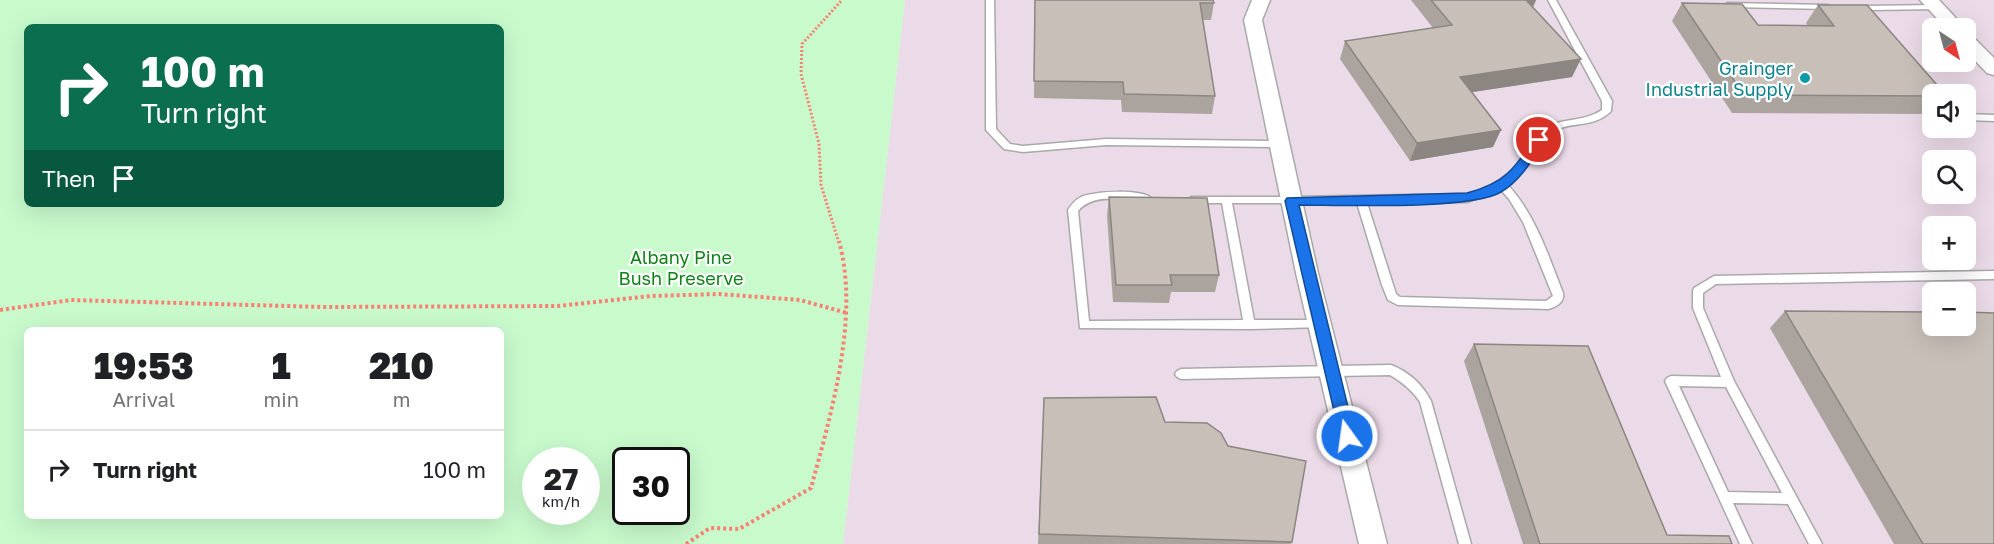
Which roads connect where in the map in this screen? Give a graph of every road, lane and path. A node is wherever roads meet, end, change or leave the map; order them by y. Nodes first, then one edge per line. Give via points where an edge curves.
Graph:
1 (842, 0) edge
2 (990, 0) edge
3 (1261, 0) edge
4 (1552, 0) edge
5 (1932, 3) edge
6 (1721, 5) edge
7 (1841, 8) edge
8 (1852, 8) edge
9 (1864, 8) junction
10 (1946, 18) edge
11 (1879, 25) edge
12 (1976, 50) edge
13 (1994, 69) edge
14 (1976, 117) edge
15 (1994, 118) edge
16 (1279, 144) junction
17 (1502, 185) junction
18 (1157, 198) edge
19 (1180, 199) edge
20 (1226, 200) junction
21 (1361, 200) junction
22 (1292, 201) junction
23 (1994, 275) edge
24 (0, 310) edge
25 (847, 313) junction
26 (1320, 324) junction
27 (1249, 325) junction
28 (1331, 372) junction
29 (1181, 374) dead end
30 (1729, 382) junction
31 (1724, 497) junction
32 (1792, 499) junction
33 (686, 544) edge
34 (1373, 544) edge
35 (1465, 544) edge
36 (1746, 544) edge
37 (1816, 544) edge

1 - 25 path via 802,45 801,74 819,144 821,184 840,246
2 - 16 lane via 991,130 1007,147 1106,142
3 - 16 street via 1253,20
4 - 17 lane via 1607,101 1605,111 1593,120 1550,129
5 - 9 lane
5 - 10 street
6 - 7 lane
8 - 9 lane
9 - 11 lane
12 - 13 street
14 - 15 lane
16 - 22 street
17 - 21 lane via 1467,198
17 - 21 lane via 1524,212 1558,293 1556,302 1548,305 1398,301 1387,285
18 - 27 lane via 1089,197 1078,202 1073,210 1084,325
19 - 20 lane
20 - 22 lane
20 - 27 lane
21 - 22 lane
22 - 26 street
23 - 30 lane via 1714,280 1698,291 1698,308
24 - 25 path via 71,300 313,307 558,306 651,296 719,294 800,300
25 - 33 path via 832,412 811,488 739,529 710,528
26 - 27 lane
26 - 28 street
28 - 29 lane
28 - 34 street
28 - 35 lane via 1390,370 1417,387 1425,401
30 - 31 lane via 1671,381
30 - 32 lane
31 - 32 lane
31 - 36 lane
32 - 37 lane

